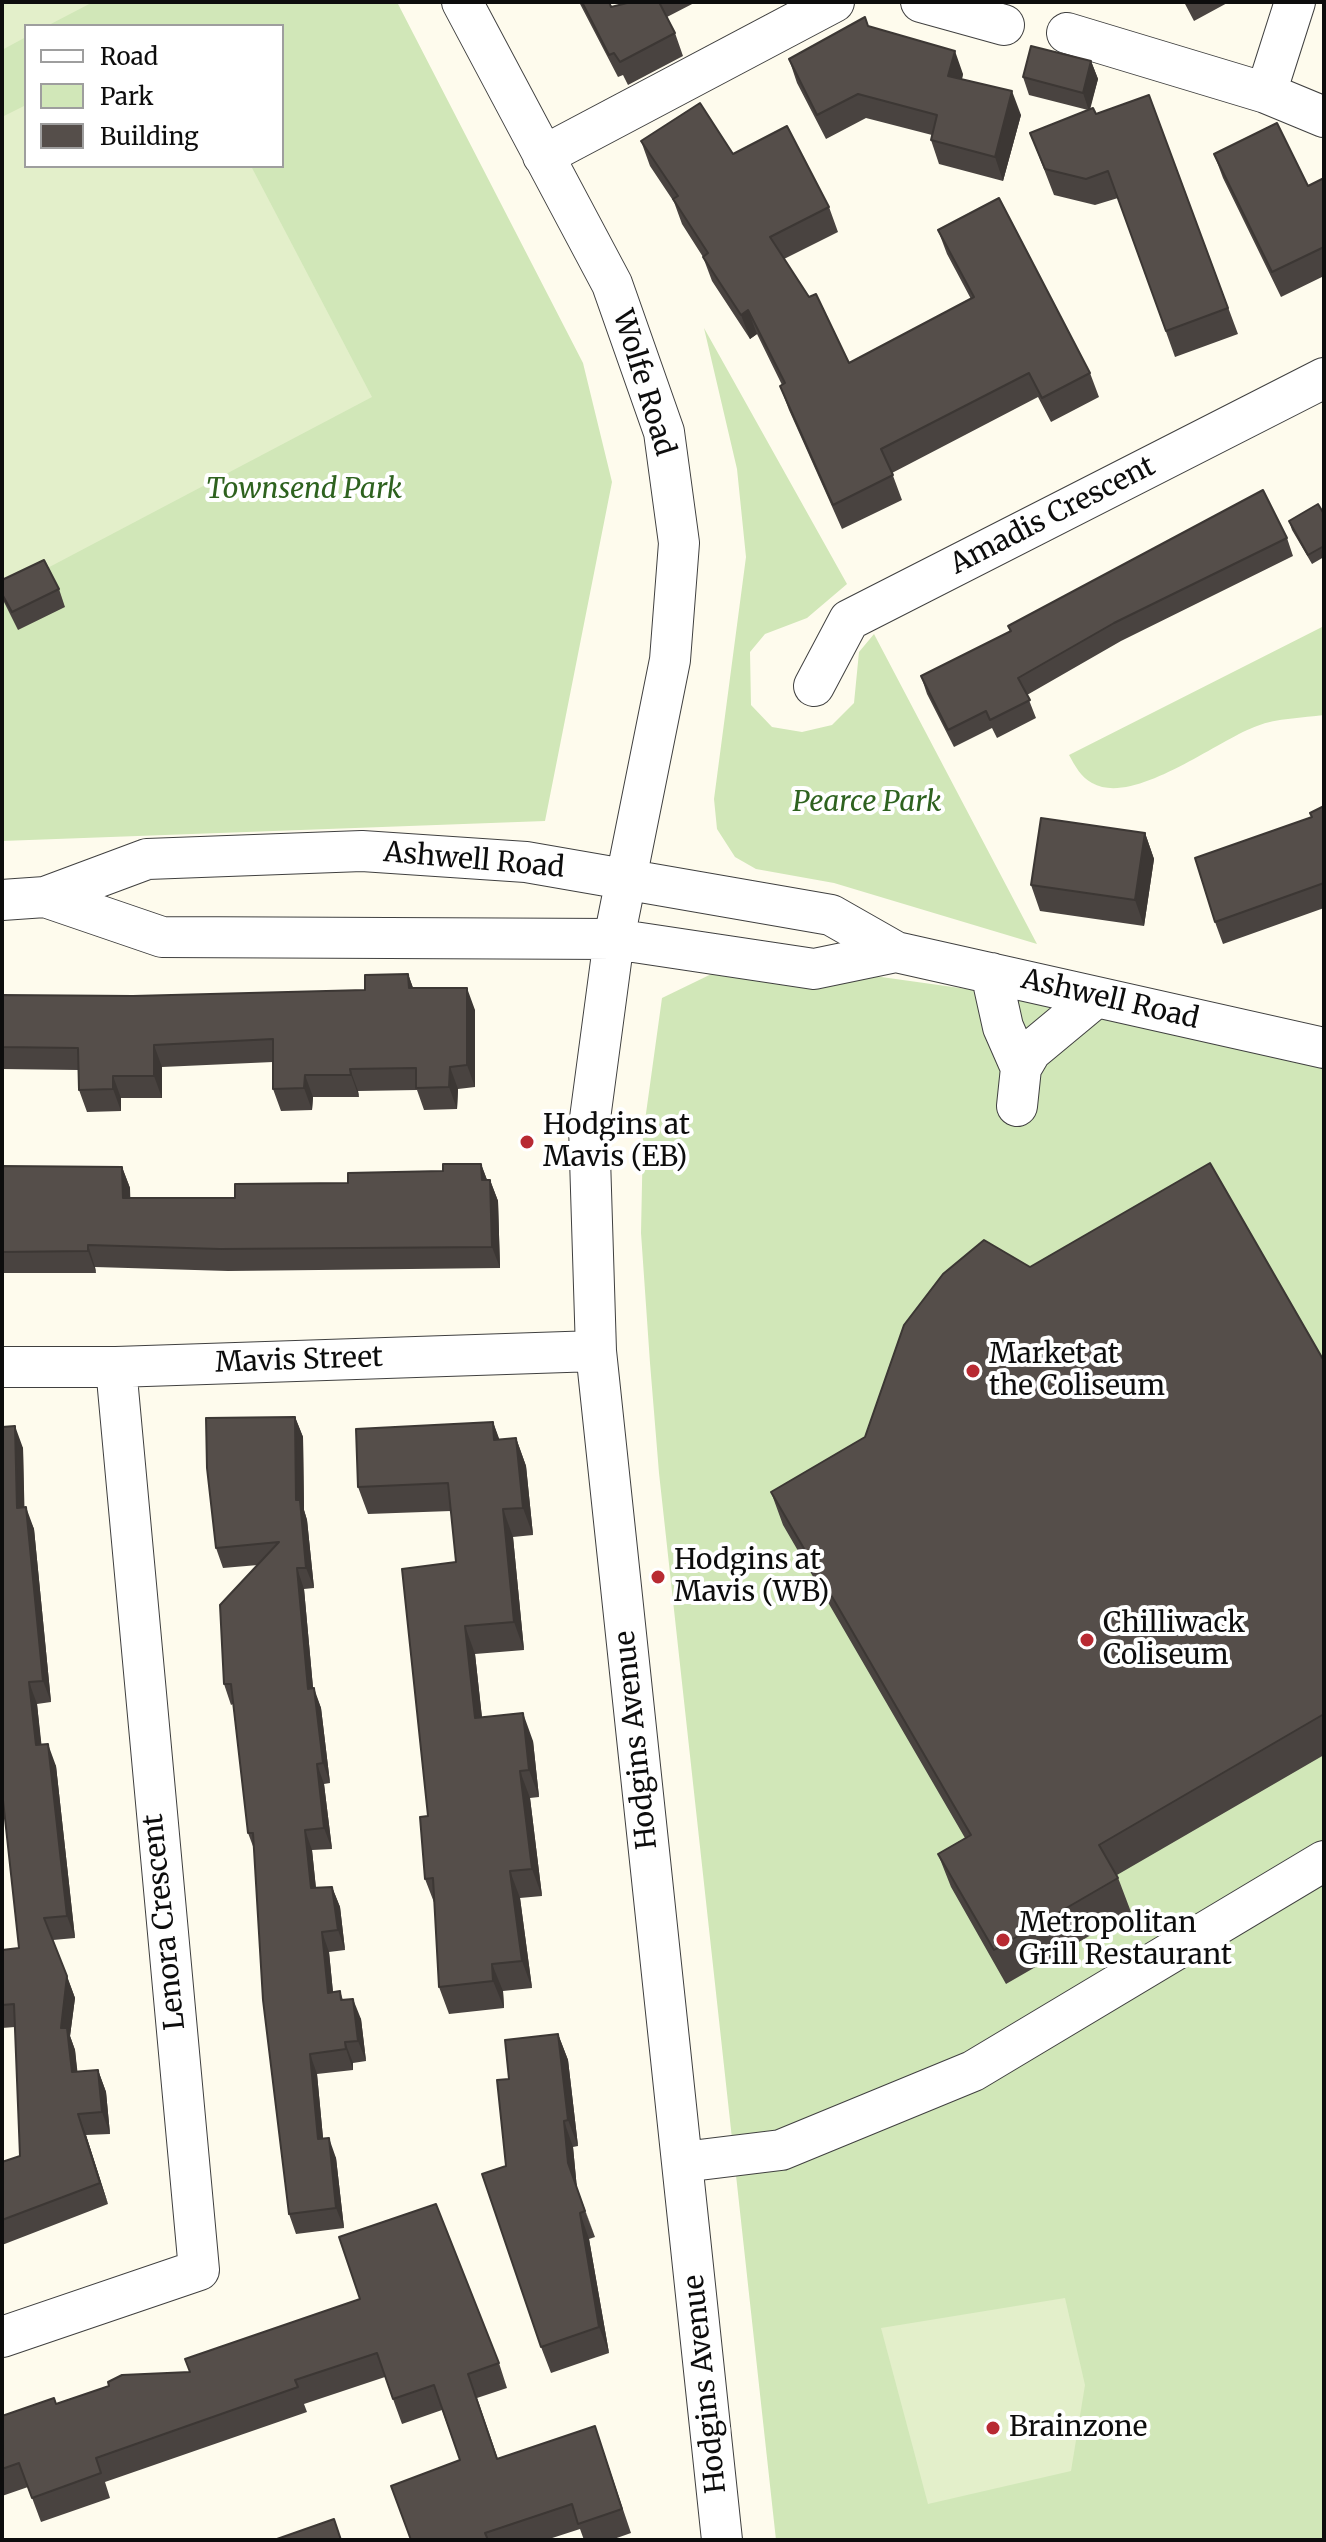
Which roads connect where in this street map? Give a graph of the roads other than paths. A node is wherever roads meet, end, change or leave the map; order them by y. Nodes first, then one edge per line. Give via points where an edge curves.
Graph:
1 (462, 2) edge
2 (834, 2) edge
3 (921, 2) edge
4 (1295, 2) edge
5 (1004, 25) dead end
6 (1067, 33) dead end
7 (1266, 93) junction
8 (1324, 117) edge
9 (543, 156) junction
10 (1324, 378) edge
11 (814, 686) dead end
12 (625, 876) junction
13 (45, 897) junction
14 (2, 900) edge
15 (614, 939) junction
16 (896, 952) junction
17 (991, 973) junction
18 (1096, 997) junction
19 (1324, 1048) edge
20 (596, 1351) junction
21 (2, 1367) edge
22 (116, 1367) junction
23 (1324, 1861) edge
24 (683, 2162) junction
25 (2, 2337) edge
26 (722, 2540) edge

1 - 9 street, Wolfe Road
2 - 9 street
3 - 5 street
4 - 7 street
6 - 7 street
7 - 8 street
9 - 12 street, Wolfe Road via 612,284 649,388 664,432 679,543 670,660
10 - 11 street, Amadis Crescent via 849,620
12 - 13 street, Ashwell Road via 526,862 362,851 147,859
12 - 15 street, Wolfe Road
12 - 16 street, Ashwell Road via 831,915
13 - 14 street, Ashwell Road
13 - 15 street, Ashwell Road via 162,937
15 - 16 street, Ashwell Road via 814,969
15 - 20 street, Hodgins Avenue via 589,1126
16 - 17 street, Ashwell Road
17 - 18 street, Ashwell Road
17 - 18 street via 1019,1087 1031,1051
18 - 19 street, Ashwell Road
20 - 22 street, Mavis Street
20 - 24 street, Hodgins Avenue
21 - 22 street, Mavis Street
22 - 25 street, Lenora Crescent via 199,2270
23 - 24 street via 973,2071 781,2150
24 - 26 street, Hodgins Avenue

